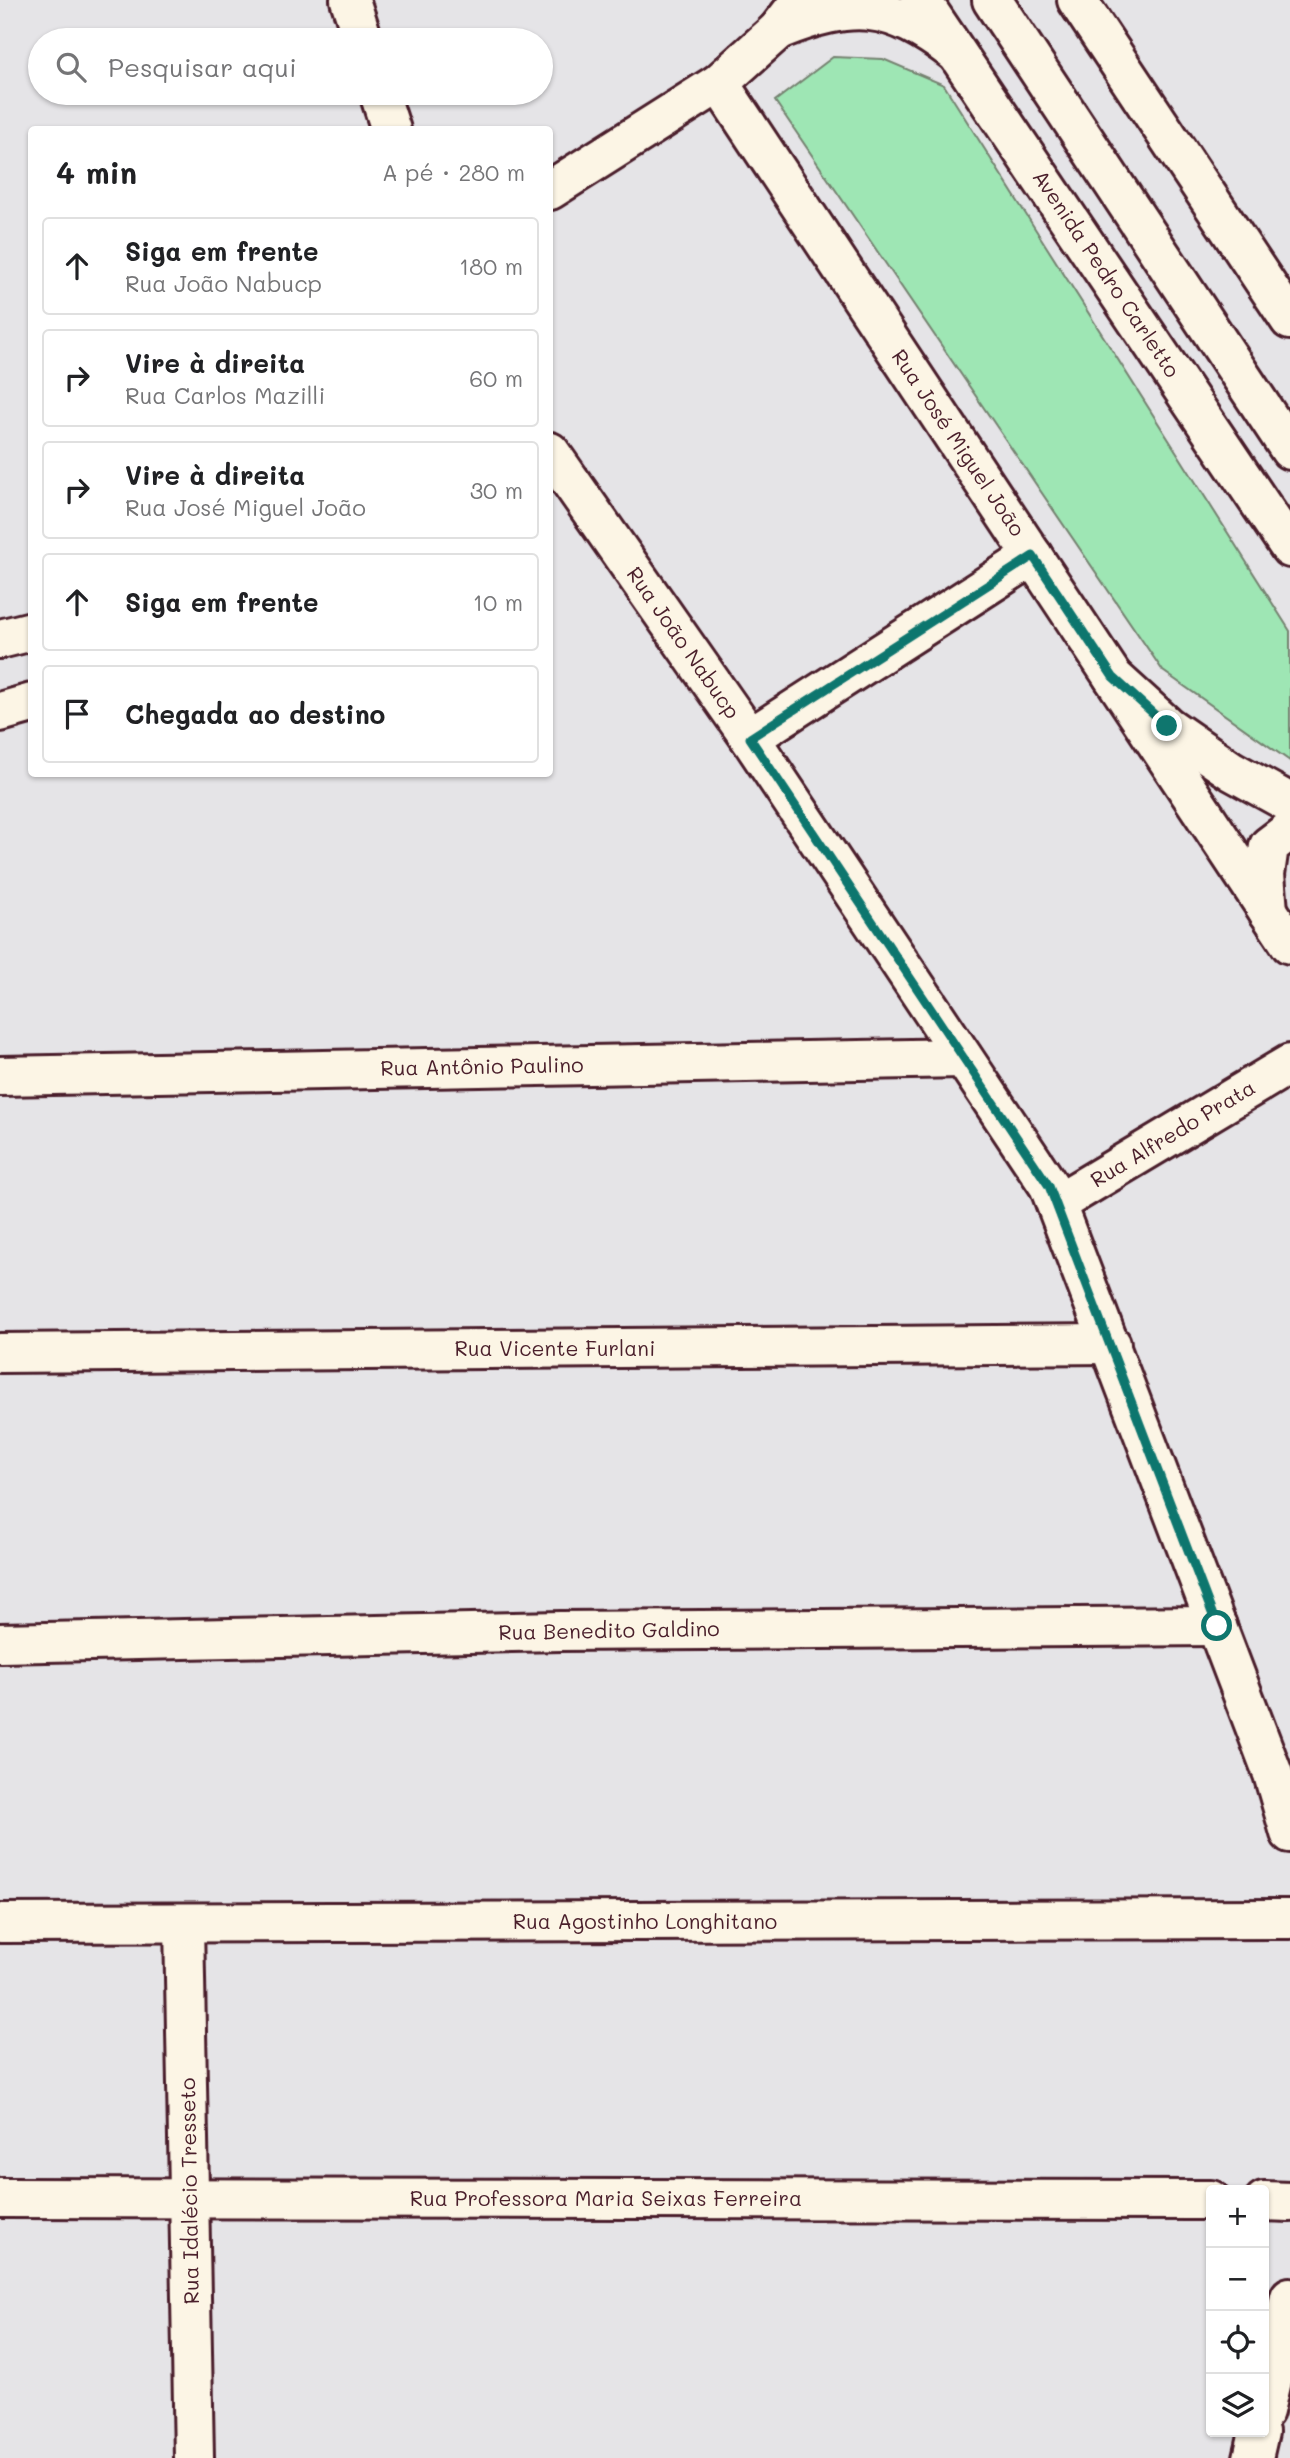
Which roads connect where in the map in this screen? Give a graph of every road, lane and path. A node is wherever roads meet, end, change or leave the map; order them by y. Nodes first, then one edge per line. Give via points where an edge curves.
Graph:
1 (351, 0) edge
2 (921, 0) edge
3 (992, 0) edge
4 (1077, 0) edge
5 (789, 15) edge
6 (359, 28) edge
7 (958, 55) junction
8 (719, 83) junction
9 (383, 105) edge
10 (390, 126) edge
11 (553, 188) edge
12 (1290, 320) edge
13 (1290, 450) edge
14 (553, 456) edge
15 (1290, 548) edge
16 (1033, 556) junction
17 (28, 632) edge
18 (0, 639) edge
19 (1113, 677) junction
20 (28, 705) edge
21 (0, 712) edge
22 (750, 738) junction
23 (1290, 803) edge
24 (1290, 830) edge
25 (1268, 911) junction
26 (1290, 944) edge
27 (963, 1059) junction
28 (1290, 1065) edge
29 (0, 1076) edge
30 (1056, 1204) junction
31 (1111, 1344) junction
32 (0, 1353) edge
33 (1217, 1626) junction
34 (0, 1643) edge
35 (1281, 1769) edge
36 (1290, 1833) edge
37 (1290, 1919) edge
38 (0, 1923) edge
39 (184, 1924) junction
40 (0, 2198) edge
41 (191, 2199) junction
42 (1206, 2200) edge
43 (1269, 2201) edge
44 (1290, 2202) edge
45 (1290, 2297) edge
46 (1269, 2408) edge
47 (1260, 2437) edge
48 (194, 2458) edge
49 (1253, 2458) edge

1 - 6 street
2 - 7 street, Avenida Pedro Carletto
3 - 13 street
4 - 12 street
5 - 7 street via 864,10 918,24
5 - 8 street
7 - 15 street, Avenida Pedro Carletto
8 - 11 street
8 - 16 street, Rua José Miguel João
9 - 10 street
14 - 22 street, Rua João Nabucp
16 - 19 street, Rua José Miguel João
16 - 22 street
17 - 18 street
19 - 23 street via 1167,726
19 - 25 street, Rua José Miguel João
20 - 21 street
22 - 27 street, Rua João Nabucp
24 - 25 street via 1269,846 1265,874
25 - 26 street, Rua José Miguel João
27 - 29 street, Rua Antônio Paulino
27 - 30 street, Rua João Nabucp via 1049,1186
28 - 30 street, Rua Alfredo Prata
30 - 31 street, Rua João Nabucp
31 - 32 street, Rua Vicente Furlani
31 - 33 street, Rua João Nabucp
33 - 34 street, Rua Benedito Galdino via 561,1631
33 - 35 street, Rua João Nabucp
35 - 36 street, Rua João Nabucp
37 - 39 street, Rua Agostinho Longhitano
38 - 39 street, Rua Agostinho Longhitano
39 - 41 street, Rua Idalécio Tresseto
40 - 41 street, Rua Professora Maria Seixas Ferreira
41 - 42 street, Rua Professora Maria Seixas Ferreira
41 - 48 street, Rua Idalécio Tresseto
43 - 44 street
45 - 46 street
47 - 49 street

